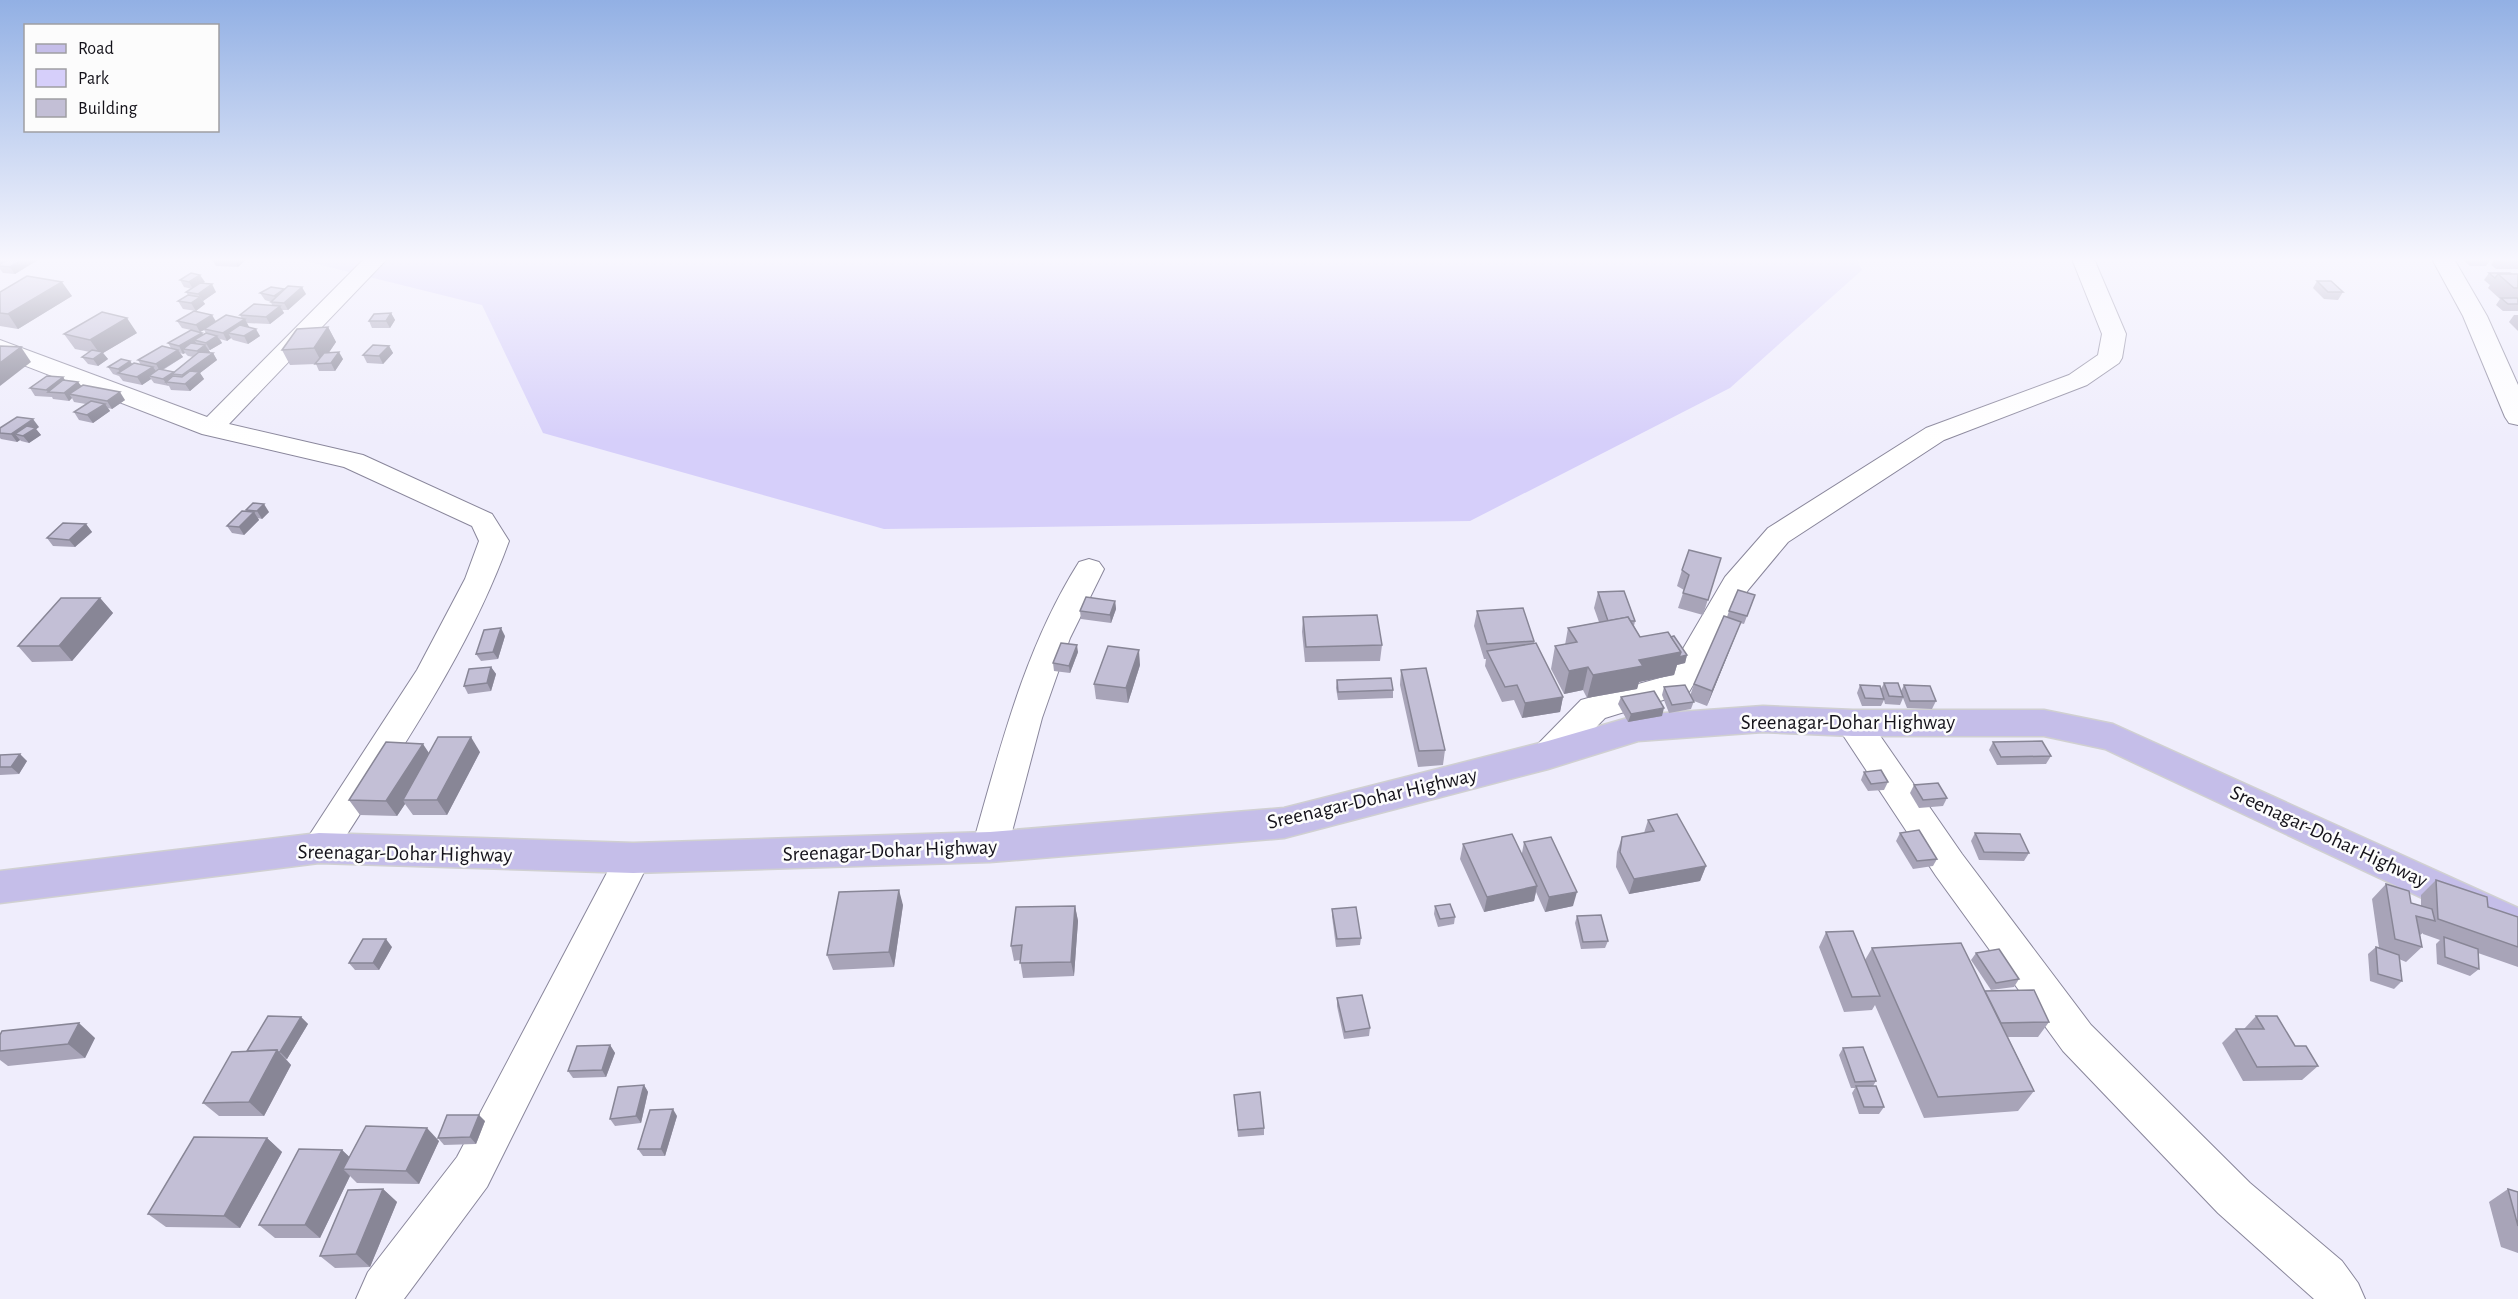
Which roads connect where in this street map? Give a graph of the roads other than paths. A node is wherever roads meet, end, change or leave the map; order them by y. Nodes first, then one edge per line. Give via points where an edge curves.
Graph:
1 (316, 320) edge
2 (2108, 320) edge
3 (2477, 320) edge
4 (0, 347) edge
5 (2518, 417) edge
6 (211, 428) junction
7 (1089, 569) dead end
8 (1853, 723) junction
9 (1548, 755) junction
10 (990, 847) junction
11 (319, 848) junction
12 (633, 858) junction
13 (0, 887) edge
14 (2518, 926) edge
15 (380, 1299) edge
16 (2342, 1299) edge

1 - 6 street
2 - 9 street via 2114,334 2110,358 2078,380 1935,434 1778,535 1736,584 1678,684 1593,709
3 - 5 street
4 - 6 street
6 - 11 street via 353,461 482,520 494,541 480,579 430,675
7 - 10 street via 1054,638 1025,718
8 - 9 main road, Sreenagar-Dohar Highway via 1763,719 1638,728
8 - 14 main road, Sreenagar-Dohar Highway via 2044,723 2113,737
8 - 16 street via 1949,865 2077,1038 2234,1198 2326,1277
9 - 10 main road, Sreenagar-Dohar Highway via 1284,823
10 - 12 main road, Sreenagar-Dohar Highway
11 - 12 main road, Sreenagar-Dohar Highway
11 - 13 main road, Sreenagar-Dohar Highway
12 - 15 street via 472,1172 384,1288

